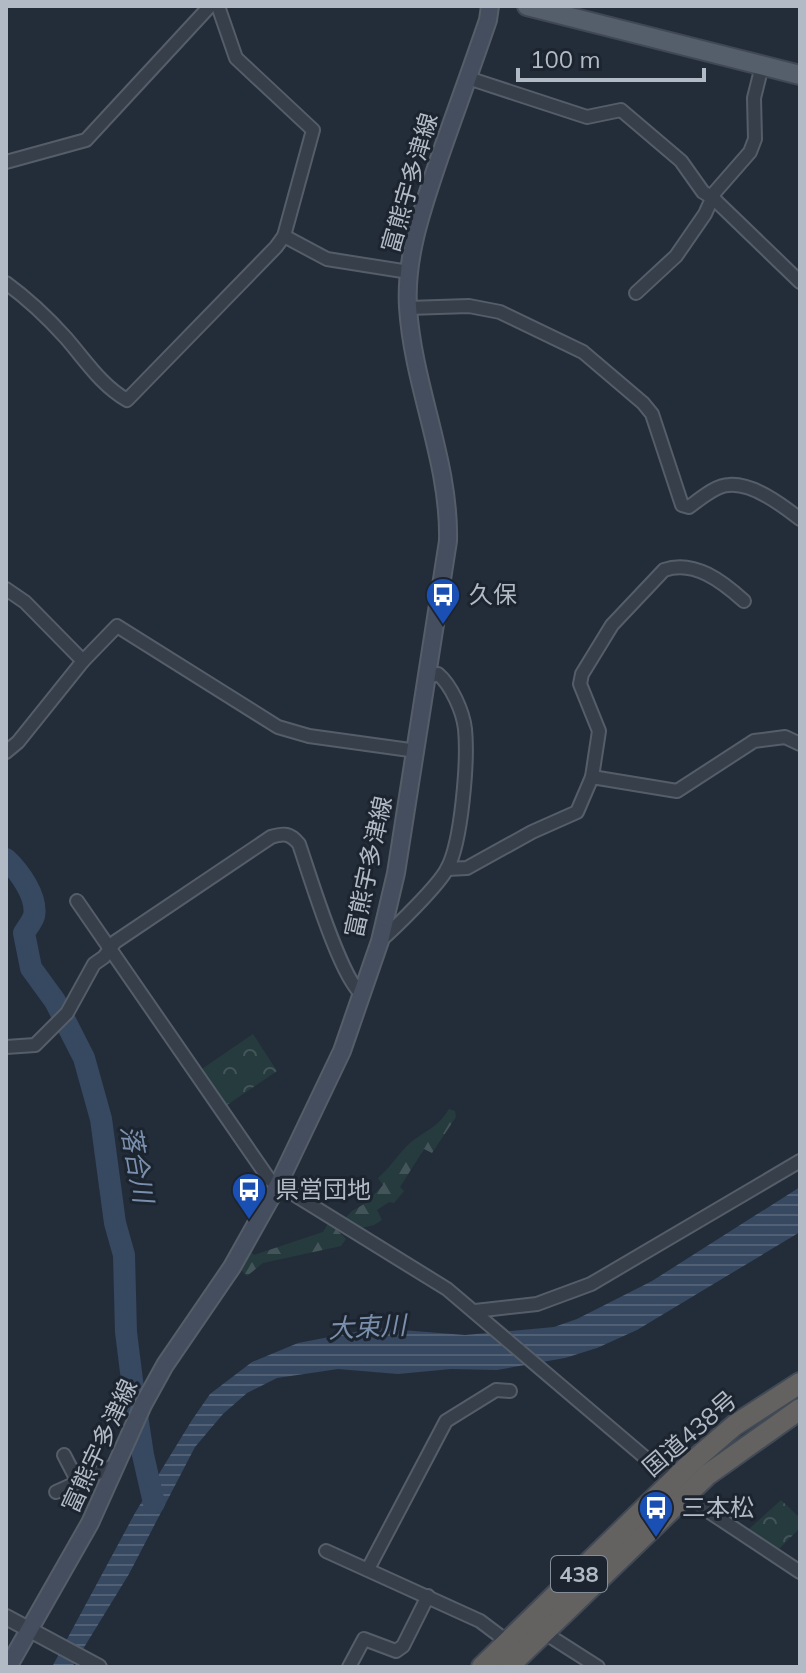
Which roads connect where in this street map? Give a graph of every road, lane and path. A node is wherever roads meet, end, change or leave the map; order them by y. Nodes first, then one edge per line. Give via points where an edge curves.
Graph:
1 (210, 6) edge
2 (218, 6) edge
3 (490, 6) edge
4 (527, 6) edge
5 (762, 66) junction
6 (800, 75) edge
7 (468, 78) junction
8 (6, 162) edge
9 (713, 198) junction
10 (284, 236) junction
11 (409, 272) junction
12 (800, 282) edge
13 (6, 283) edge
14 (636, 293) dead end
15 (408, 308) junction
16 (800, 519) edge
17 (6, 589) edge
18 (744, 601) dead end
19 (83, 661) junction
20 (428, 677) junction
21 (800, 744) edge
22 (417, 751) junction
23 (6, 752) edge
24 (592, 777) junction
25 (447, 869) junction
26 (77, 901) dead end
27 (380, 941) junction
28 (109, 948) junction
29 (362, 994) junction
30 (6, 1047) edge
31 (800, 1161) edge
32 (278, 1185) junction
33 (477, 1313) junction
34 (800, 1383) edge
35 (510, 1391) dead end
36 (800, 1409) edge
37 (64, 1455) dead end
38 (116, 1465) junction
39 (78, 1482) junction
40 (681, 1486) junction
41 (56, 1492) dead end
42 (326, 1551) dead end
43 (368, 1569) junction
44 (800, 1572) edge
45 (428, 1596) junction
46 (6, 1617) edge
47 (537, 1626) junction
48 (35, 1635) junction
49 (512, 1654) edge
50 (8, 1667) edge
51 (99, 1667) edge
52 (349, 1667) edge
53 (482, 1667) edge
54 (598, 1667) edge

1 - 8 street via 86,140
2 - 10 street via 236,58 313,130
3 - 7 main road, 富熊宇多津線
4 - 5 main road
5 - 6 main road
5 - 9 street via 754,98 755,139
7 - 9 street via 587,117 621,110 681,161
7 - 11 main road, 富熊宇多津線 via 421,213
9 - 12 street
9 - 14 street via 676,256
10 - 11 street via 327,259
10 - 13 street via 127,400 109,390 64,336
11 - 15 main road, 富熊宇多津線
15 - 16 street via 500,312 583,352 652,414 682,505 689,507 730,484 765,496
15 - 20 main road, 富熊宇多津線 via 447,495 448,541
17 - 19 street
18 - 24 street via 716,576 676,566 664,570 612,625 580,684 599,731
19 - 22 street via 117,626 278,727
19 - 23 street
20 - 22 main road, 富熊宇多津線
20 - 25 street via 438,674 444,680 465,727 460,812
21 - 24 street via 785,737 754,741 677,791
22 - 27 main road, 富熊宇多津線
24 - 25 street via 577,812 467,868
25 - 27 street
26 - 28 street
27 - 29 main road, 富熊宇多津線
28 - 29 street via 283,833 299,844 345,968
28 - 30 street via 63,1017 35,1045
28 - 32 street via 251,1156
29 - 32 main road, 富熊宇多津線 via 342,1051
31 - 33 street via 591,1284 537,1304
32 - 33 street
32 - 38 main road, 富熊宇多津線 via 232,1267 165,1365
33 - 40 street
34 - 40 highway, 国道438号 / 438 via 735,1425
35 - 43 street via 496,1390 446,1421
36 - 40 highway, 国道438号 / 438
37 - 39 street
38 - 39 street
38 - 48 main road, 富熊宇多津線
39 - 41 street
40 - 44 street
40 - 47 highway, 国道438号 / 438
42 - 43 street
43 - 45 street
45 - 49 street via 480,1621
45 - 52 street via 403,1646 396,1651 364,1639
46 - 48 street
47 - 49 highway, 国道438号 / 438
47 - 54 street
48 - 50 main road, 富熊宇多津線
48 - 51 street
49 - 53 highway, 国道438号 / 438

